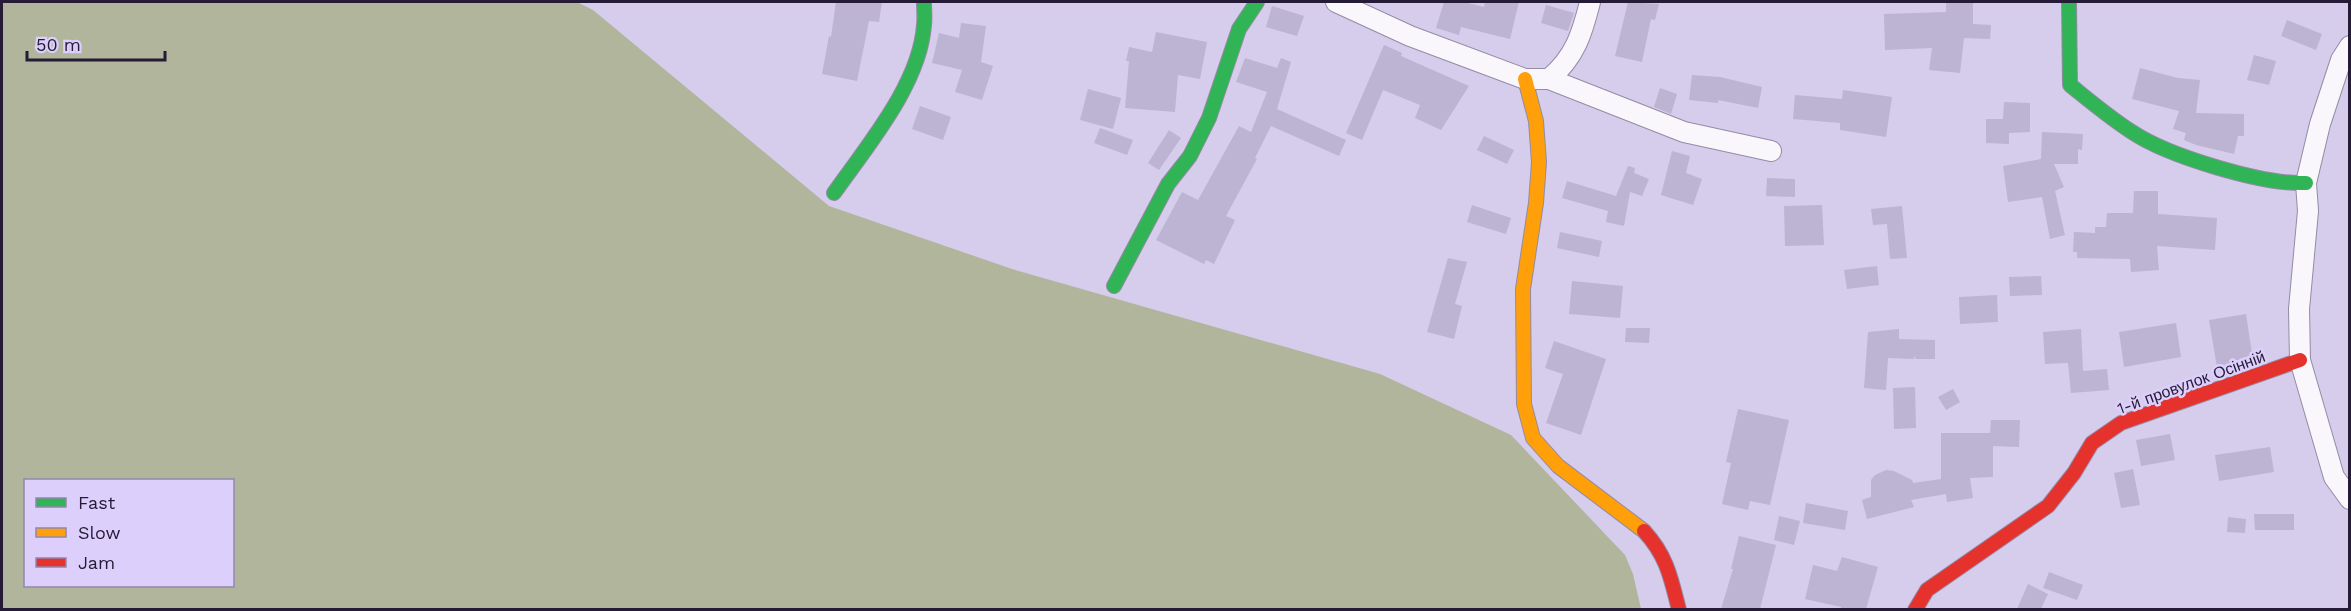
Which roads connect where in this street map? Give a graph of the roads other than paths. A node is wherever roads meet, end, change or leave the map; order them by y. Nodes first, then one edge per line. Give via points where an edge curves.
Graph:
1 (924, 2) edge
2 (1257, 2) edge
3 (1336, 2) edge
4 (1590, 2) edge
5 (2069, 2) edge
6 (2349, 46) edge
7 (1525, 79) junction
8 (1549, 79) junction
9 (1771, 151) dead end
10 (2306, 183) junction
11 (834, 193) dead end
12 (1114, 286) dead end
13 (2300, 360) junction
14 (2349, 499) edge
15 (1679, 609) edge
16 (1915, 609) edge

1 - 11 street via 923,42 910,77
2 - 12 street via 1239,29 1209,118 1190,156 1168,184
3 - 7 street via 1410,36
4 - 8 street via 1583,32 1565,65
5 - 10 street via 2070,85 2133,133 2191,160 2288,184
6 - 10 street via 2327,103
7 - 8 street
7 - 15 street via 1536,121 1539,162 1523,289 1524,404 1533,438 1558,465 1659,546
8 - 9 street via 1684,132
10 - 13 street
13 - 14 street via 2334,477
13 - 16 street, 1-й провулок Осінній via 2121,423 2092,443 2048,506 1927,590

